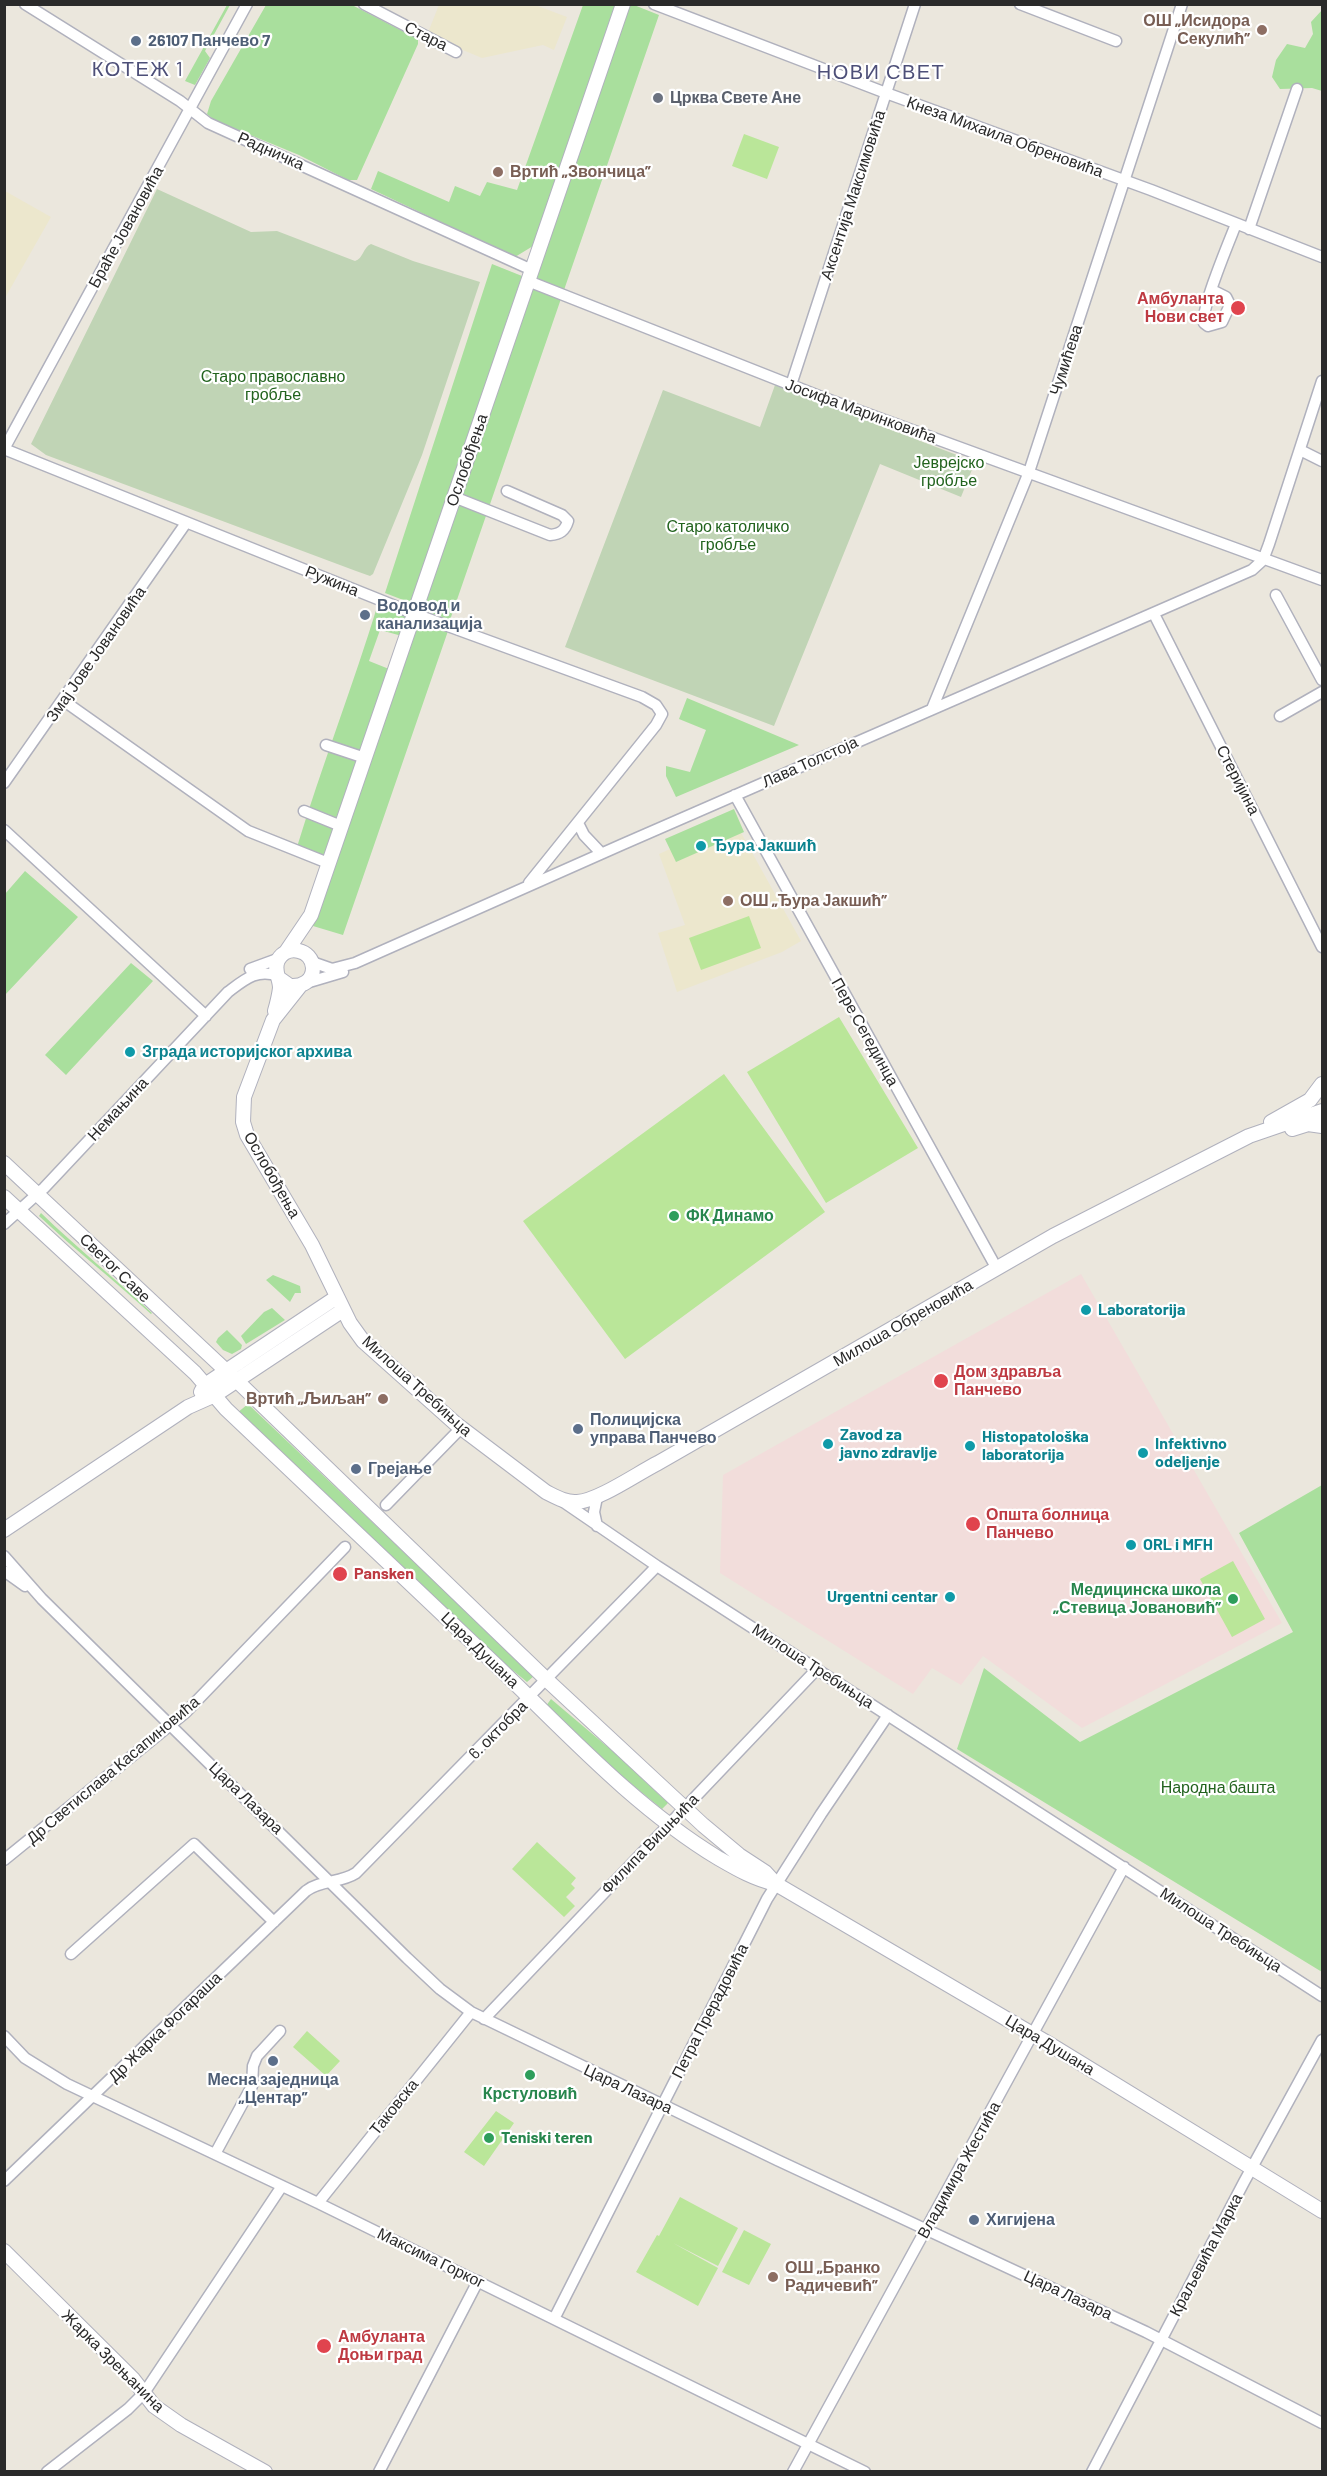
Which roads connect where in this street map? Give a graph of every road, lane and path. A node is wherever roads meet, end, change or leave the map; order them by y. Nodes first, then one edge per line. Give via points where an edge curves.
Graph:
1 (26, 4) edge
2 (248, 4) edge
3 (364, 4) edge
4 (623, 4) edge
5 (654, 4) edge
6 (915, 4) edge
7 (1020, 4) edge
8 (1182, 4) edge
9 (1116, 41) dead end
10 (456, 52) dead end
11 (1297, 89) dead end
12 (886, 93) junction
13 (190, 109) junction
14 (1125, 181) junction
15 (1236, 224) junction
16 (1249, 229) junction
17 (1323, 257) edge
18 (530, 276) junction
19 (1212, 290) dead end
20 (1323, 381) edge
21 (790, 385) junction
22 (4, 449) edge
23 (1300, 450) junction
24 (1323, 461) edge
25 (1029, 472) junction
26 (507, 491) dead end
27 (454, 498) junction
28 (186, 523) junction
29 (1263, 560) junction
30 (1323, 580) edge
31 (1276, 595) dead end
32 (415, 614) junction
33 (1154, 614) junction
34 (1323, 680) edge
35 (1323, 692) edge
36 (64, 700) junction
37 (932, 709) junction
38 (1280, 716) dead end
39 (326, 745) dead end
40 (365, 758) junction
41 (9, 766) edge
42 (4, 783) edge
43 (735, 795) junction
44 (304, 811) dead end
45 (578, 823) junction
46 (341, 825) junction
47 (4, 830) edge
48 (601, 853) junction
49 (328, 863) junction
50 (527, 886) junction
51 (310, 915) junction
52 (1323, 947) edge
53 (283, 955) junction
54 (311, 961) junction
55 (355, 963) junction
56 (279, 978) junction
57 (303, 984) junction
58 (228, 992) junction
59 (206, 1016) junction
60 (273, 1020) junction
61 (1320, 1088) edge
62 (1323, 1111) edge
63 (1323, 1126) edge
64 (1267, 1131) junction
65 (1249, 1136) junction
66 (4, 1163) edge
67 (37, 1194) junction
68 (4, 1197) edge
69 (19, 1210) junction
70 (4, 1224) edge
71 (997, 1269) junction
72 (340, 1304) junction
73 (231, 1376) junction
74 (210, 1390) junction
75 (461, 1428) junction
76 (557, 1497) junction
77 (597, 1497) junction
78 (386, 1505) dead end
79 (597, 1527) junction
80 (4, 1530) edge
81 (345, 1546) dead end
82 (4, 1556) edge
83 (657, 1566) junction
84 (4, 1571) edge
85 (42, 1599) junction
86 (817, 1669) junction
87 (547, 1680) junction
88 (530, 1698) junction
89 (888, 1715) junction
90 (171, 1726) junction
91 (685, 1808) junction
92 (669, 1825) junction
93 (4, 1860) edge
94 (1124, 1867) junction
95 (331, 1881) junction
96 (776, 1884) junction
97 (274, 1922) junction
98 (72, 1954) dead end
99 (1323, 1996) edge
100 (471, 2012) junction
101 (484, 2019) junction
102 (280, 2031) dead end
103 (1033, 2034) junction
104 (4, 2036) edge
105 (1323, 2040) edge
106 (93, 2096) junction
107 (662, 2104) junction
108 (215, 2154) junction
109 (1252, 2168) junction
110 (4, 2181) edge
111 (282, 2186) junction
112 (318, 2203) junction
113 (1323, 2211) edge
114 (927, 2229) junction
115 (4, 2251) edge
116 (478, 2281) junction
117 (554, 2319) junction
118 (1162, 2340) junction
119 (144, 2393) junction
120 (1323, 2423) edge
121 (808, 2443) junction
122 (47, 2472) edge
123 (265, 2472) edge
124 (379, 2472) edge
125 (793, 2472) edge
126 (865, 2472) edge
127 (1092, 2472) edge

1 - 13 street, Радничка
2 - 13 street, Браће Јовановића
3 - 10 street, Стара
4 - 18 street, Ослобођења
5 - 12 street, Кнеза Михаила Обреновића
6 - 12 street, Аксентија Максимовића
7 - 9 street
8 - 14 street, Чумићева
11 - 16 street
12 - 14 street, Кнеза Михаила Обреновића
12 - 21 street, Аксентија Максимовића
13 - 18 street, Радничка via 208,123
13 - 22 street, Браће Јовановића
14 - 15 street, Кнеза Михаила Обреновића
14 - 25 street, Чумићева
15 - 16 street, Кнеза Михаила Обреновића
15 - 19 street
16 - 17 street, Кнеза Михаила Обреновића
18 - 21 street, Јосифа Маринковића
18 - 27 street, Ослобођења
20 - 23 street
21 - 25 street, Јосифа Маринковића
22 - 28 street, Ружина
23 - 24 street
23 - 29 street
25 - 29 street, Јосифа Маринковића
25 - 37 street, Чумићева
26 - 27 street via 562,514 568,521 566,527 550,535
27 - 32 street, Ослобођења
28 - 32 street, Ружина
28 - 36 street, Змај Јове Јовановића
29 - 30 street, Јосифа Маринковића
29 - 33 street, Лава Толстоја via 1252,570
31 - 34 street
32 - 40 street, Ослобођења
32 - 45 street, Ружина via 642,697 660,709 662,716 656,725
33 - 37 street, Лава Толстоја
33 - 52 street, Стеријина
35 - 38 street
36 - 41 street, Змај Јове Јовановића
36 - 49 street via 248,831
37 - 43 street, Лава Толстоја
39 - 40 street
40 - 46 street, Ослобођења
41 - 42 street, Змај Јове Јовановића
43 - 48 street, Лава Толстоја
43 - 71 street, Пере Сегединца
44 - 46 street
45 - 48 street
45 - 50 street
46 - 49 street, Ослобођења
47 - 59 street
48 - 50 street, Лава Толстоја
49 - 51 street, Ослобођења
50 - 55 street, Лава Толстоја
51 - 53 street, Ослобођења
51 - 54 street, Ослобођења
53 - 54 street via 300,951
53 - 56 street via 276,968
53 - 58 street via 245,971
54 - 55 street, Лава Толстоја via 332,969
54 - 57 street via 313,972
55 - 57 street, Лава Толстоја via 339,974
56 - 57 street via 290,986
56 - 58 street via 269,973 254,974
56 - 60 street
57 - 60 street, Ослобођења
58 - 59 street, Немањина
59 - 67 street, Немањина
60 - 72 street, Ослобођења via 244,1097 243,1122 331,1279
61 - 62 street via 1317,1103
61 - 65 street via 1304,1104
62 - 64 street
63 - 64 street via 1308,1124
64 - 65 street
65 - 71 street, Милоша Обреновића via 1053,1236
66 - 67 street, Светог Саве
67 - 69 street, Немањина
67 - 73 street, Светог Саве
68 - 69 street, Светог Саве
69 - 70 street, Немањина
69 - 74 street, Светог Саве
71 - 77 street, Милоша Обреновића
72 - 73 street
72 - 75 street, Милоша Требињца via 363,1341
73 - 74 street
73 - 87 street, Цара Душана
74 - 80 street
74 - 88 street, Цара Душана
75 - 76 street, Милоша Требињца
75 - 78 street
76 - 77 street, Милоша Обреновића via 576,1502
76 - 79 street, Милоша Требињца
77 - 79 street
79 - 83 street, Милоша Требињца
81 - 90 street, Др Светислава Касапиновића
82 - 85 street, Цара Лазара
83 - 86 street, Милоша Требињца
83 - 87 street, 6. октобра
84 - 85 street, Цара Лазара
85 - 90 street, Цара Лазара
86 - 89 street, Милоша Требињца
86 - 91 street, Филипа Вишњића
87 - 88 street, 6. октобра
87 - 91 street, Цара Душана
88 - 92 street, Цара Душана
88 - 95 street, 6. октобра via 356,1873
89 - 94 street, Милоша Требињца
89 - 96 street, Петра Прерадовића
90 - 93 street, Др Светислава Касапиновића
90 - 95 street, Цара Лазара
91 - 92 street, Филипа Вишњића
91 - 96 street, Цара Душана
92 - 96 street, Цара Душана via 736,1868 760,1881
92 - 101 street, Филипа Вишњића
94 - 99 street, Милоша Требињца
94 - 103 street, Владимира Жестића
95 - 97 street, Др Жарка Фогараша via 313,1886
95 - 100 street, Цара Лазара via 440,1989
96 - 103 street, Цара Душана
96 - 107 street, Петра Прерадовића
97 - 98 street via 194,1844
97 - 106 street, Др Жарка Фогараша
100 - 101 street, Цара Лазара
100 - 112 street, Таковска
101 - 107 street, Цара Лазара
102 - 108 street via 257,2056 252,2086
103 - 109 street, Цара Душана
103 - 114 street, Владимира Жестића
104 - 106 street, Максима Горког via 44,2071
105 - 109 street, Краљевића Марка
106 - 108 street, Максима Горког
106 - 110 street, Др Жарка Фогараша
107 - 114 street, Цара Лазара
107 - 117 street, Петра Прерадовића
108 - 111 street, Максима Горког
109 - 113 street, Цара Душана
109 - 118 street, Краљевића Марка
111 - 112 street, Максима Горког
111 - 119 street
112 - 116 street, Максима Горког
114 - 118 street, Цара Лазара
114 - 121 street, Владимира Жестића
115 - 119 street, Жарка Зрењанина
116 - 117 street, Максима Горког
116 - 124 street
117 - 121 street, Максима Горког
118 - 120 street, Цара Лазара
118 - 127 street, Краљевића Марка
119 - 122 street
119 - 123 street, Жарка Зрењанина via 154,2406 181,2425
121 - 125 street, Владимира Жестића
121 - 126 street, Максима Горког

